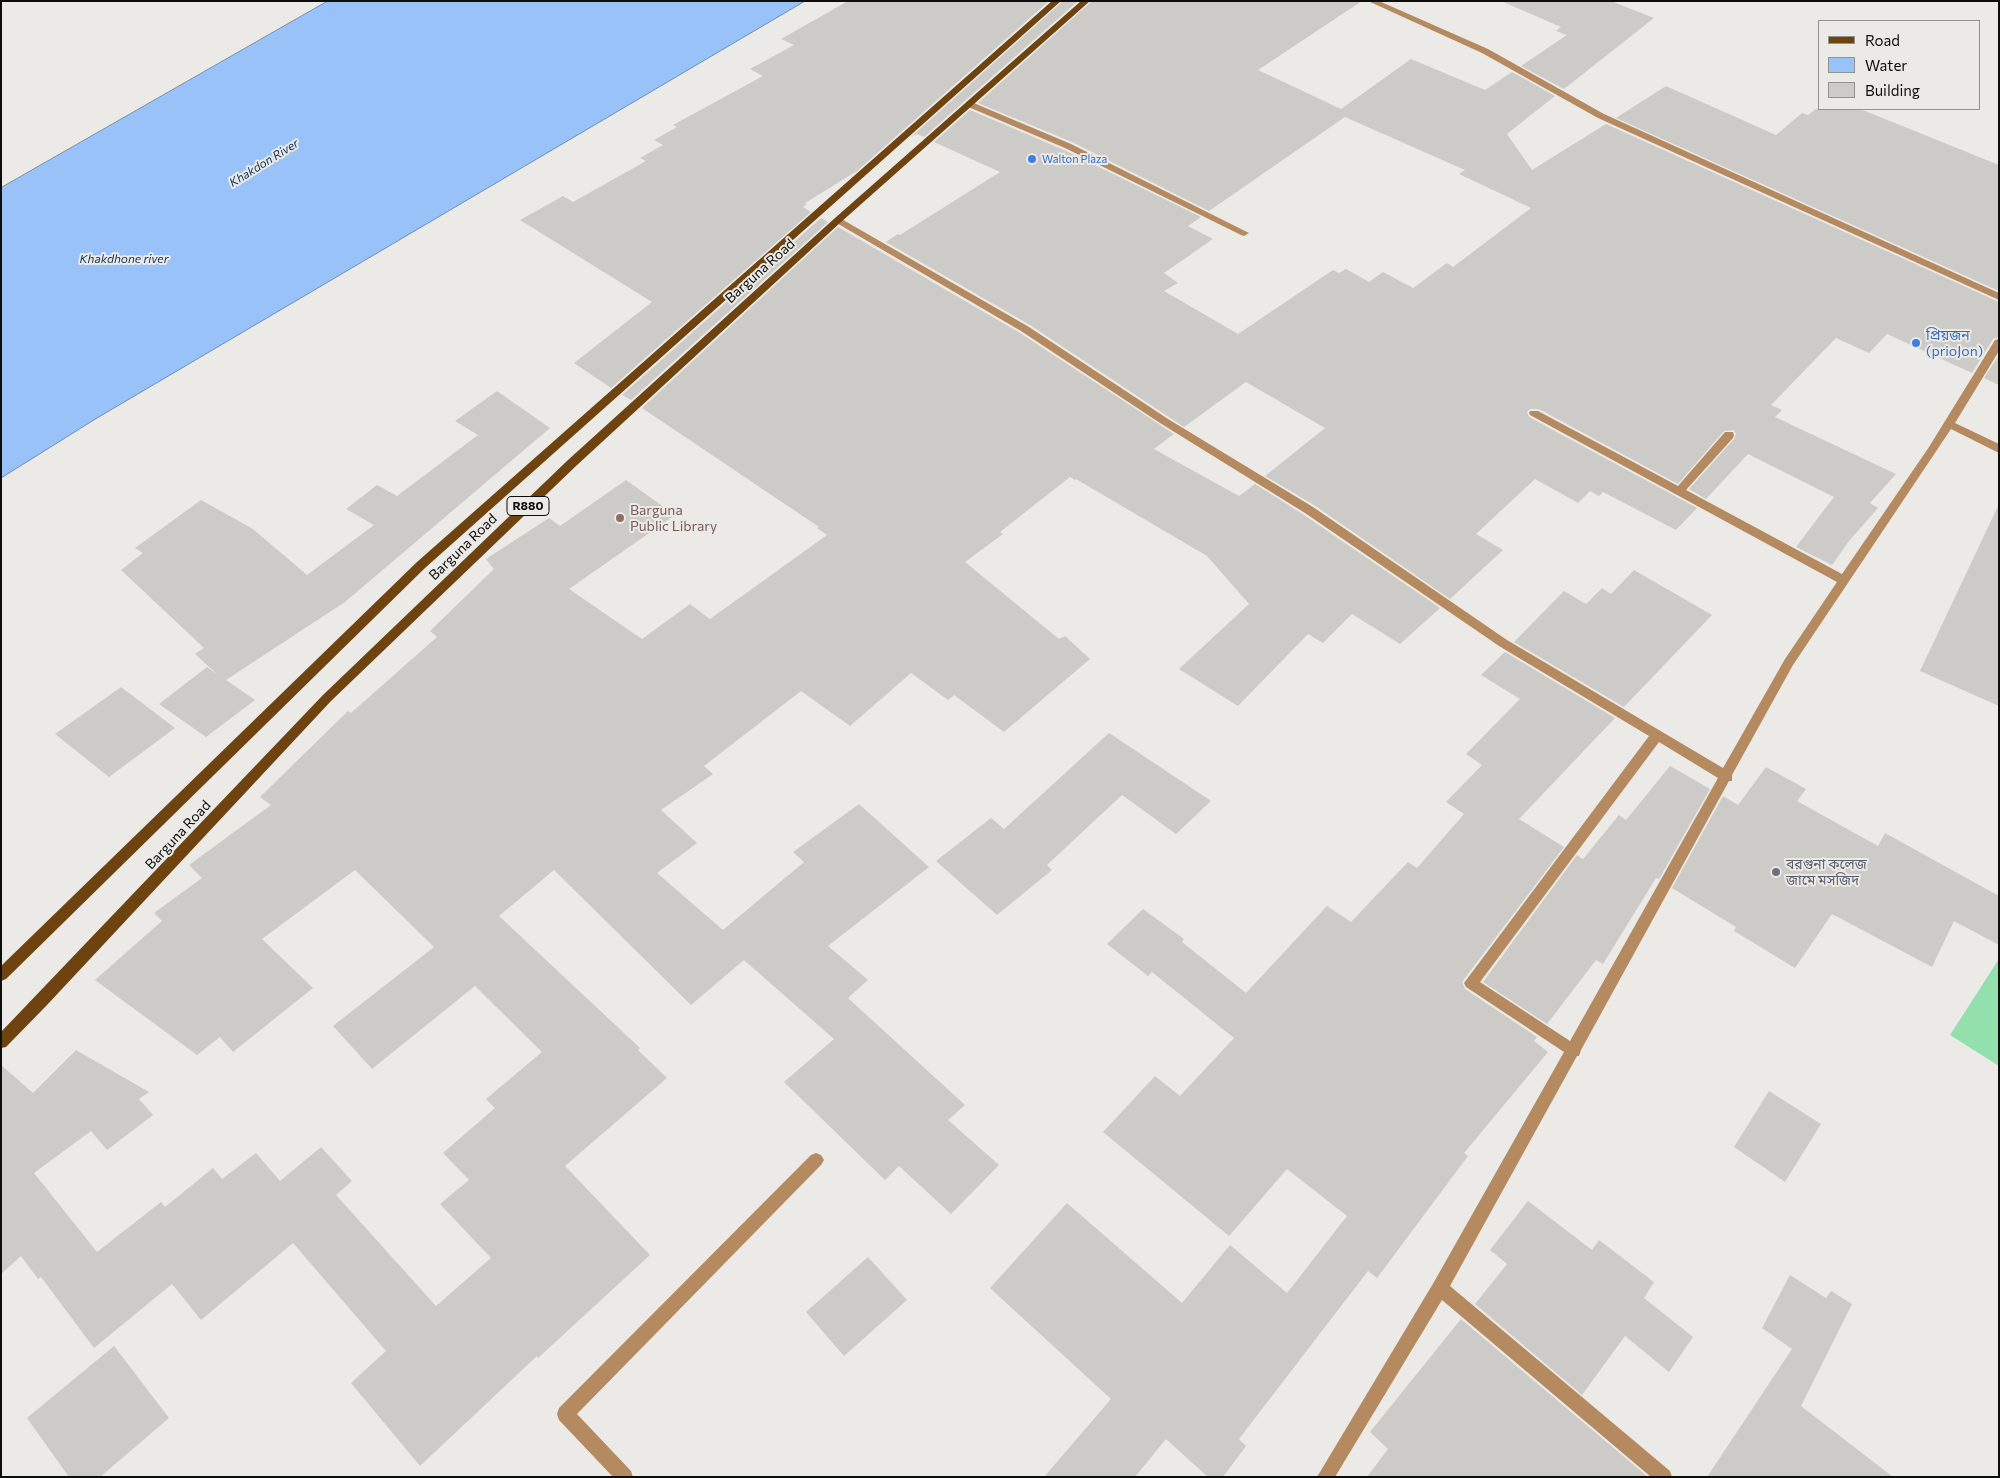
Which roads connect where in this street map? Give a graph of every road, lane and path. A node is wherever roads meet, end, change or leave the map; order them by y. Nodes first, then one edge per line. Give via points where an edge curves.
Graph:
1 (1057, 1) edge
2 (1086, 1) edge
3 (1372, 1) edge
4 (969, 104) junction
5 (838, 220) junction
6 (1244, 233) dead end
7 (1999, 296) edge
8 (1999, 342) edge
9 (1534, 414) dead end
10 (1949, 424) junction
11 (1729, 435) dead end
12 (1999, 449) edge
13 (1680, 490) junction
14 (1845, 581) junction
15 (1656, 735) junction
16 (1727, 776) junction
17 (1, 975) edge
18 (1, 1042) edge
19 (1574, 1051) junction
20 (816, 1160) dead end
21 (1440, 1288) junction
22 (625, 1477) edge
23 (1325, 1477) edge
24 (1664, 1477) edge

1 - 17 main road, Barguna Road / R880 via 420,565
2 - 4 main road, Barguna Road / R880
3 - 7 street via 1485,51 1601,116
4 - 5 main road, Barguna Road / R880
4 - 6 street via 1068,146
5 - 15 street via 1025,329 1164,421 1310,510 1503,643
5 - 18 main road, Barguna Road / R880 via 572,463 327,698
8 - 10 street
9 - 13 street
10 - 12 street
10 - 14 street
11 - 13 street
13 - 14 street
14 - 16 street via 1789,662
15 - 16 street
15 - 19 street via 1471,983
16 - 19 street
19 - 21 street
20 - 22 street via 565,1414
21 - 23 street
21 - 24 street

